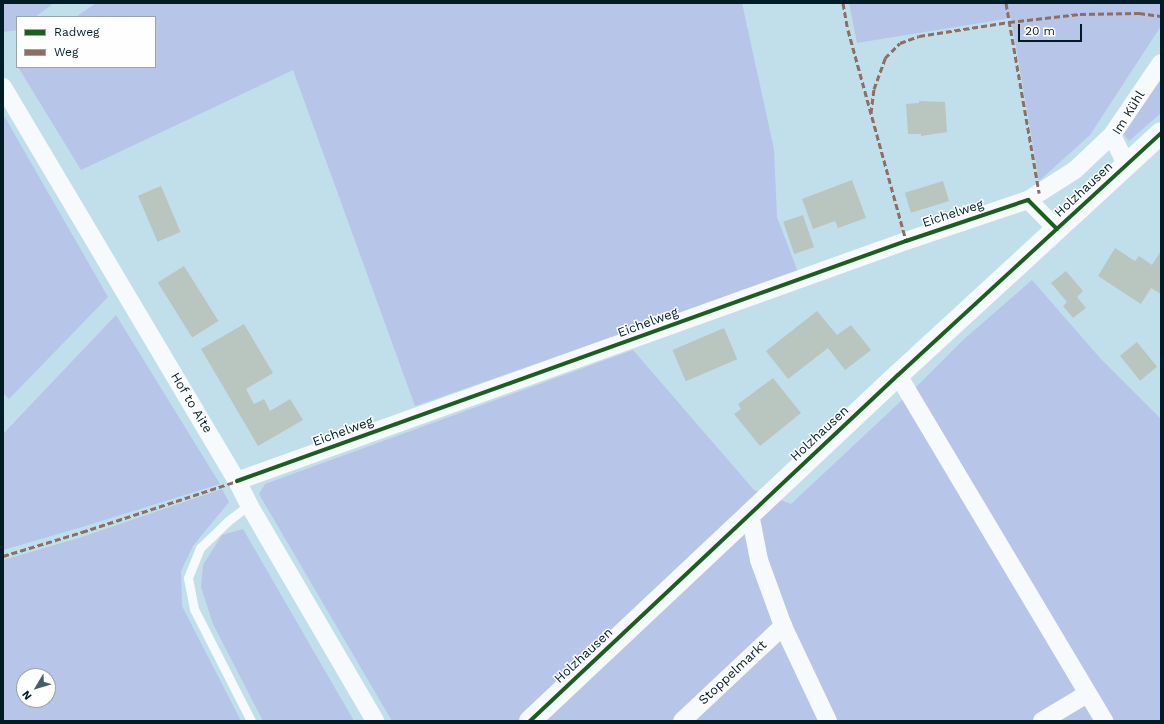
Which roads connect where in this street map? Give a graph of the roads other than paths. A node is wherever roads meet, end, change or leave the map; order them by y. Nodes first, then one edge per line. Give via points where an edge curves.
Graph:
1 (1161, 63) edge
2 (3, 87) edge
3 (1161, 133) edge
4 (1112, 136) junction
5 (1126, 164) junction
6 (1028, 200) junction
7 (1057, 229) junction
8 (898, 375) junction
9 (237, 481) junction
10 (249, 505) junction
11 (750, 514) junction
12 (784, 626) junction
13 (1086, 694) junction
14 (251, 721) edge
15 (375, 721) edge
16 (530, 721) edge
17 (682, 721) edge
18 (828, 721) edge
19 (1042, 721) edge
20 (1104, 721) edge

1 - 4 street, Im Kühl
2 - 9 street, Hof to Aite
3 - 5 street, Holzhausen
4 - 5 street, Im Kühl
4 - 6 street, Eichelweg via 1075,170
5 - 7 street, Holzhausen
6 - 7 street
6 - 9 street, Eichelweg via 906,241
7 - 8 street, Holzhausen
8 - 11 street, Holzhausen
8 - 13 street
9 - 10 street, Hof to Aite
10 - 14 lane via 200,548 188,578 194,609
10 - 15 street, Hof to Aite
11 - 12 street via 759,560
11 - 16 street, Holzhausen
12 - 17 street, Stoppelmarkt
12 - 18 street
13 - 19 street
13 - 20 street

